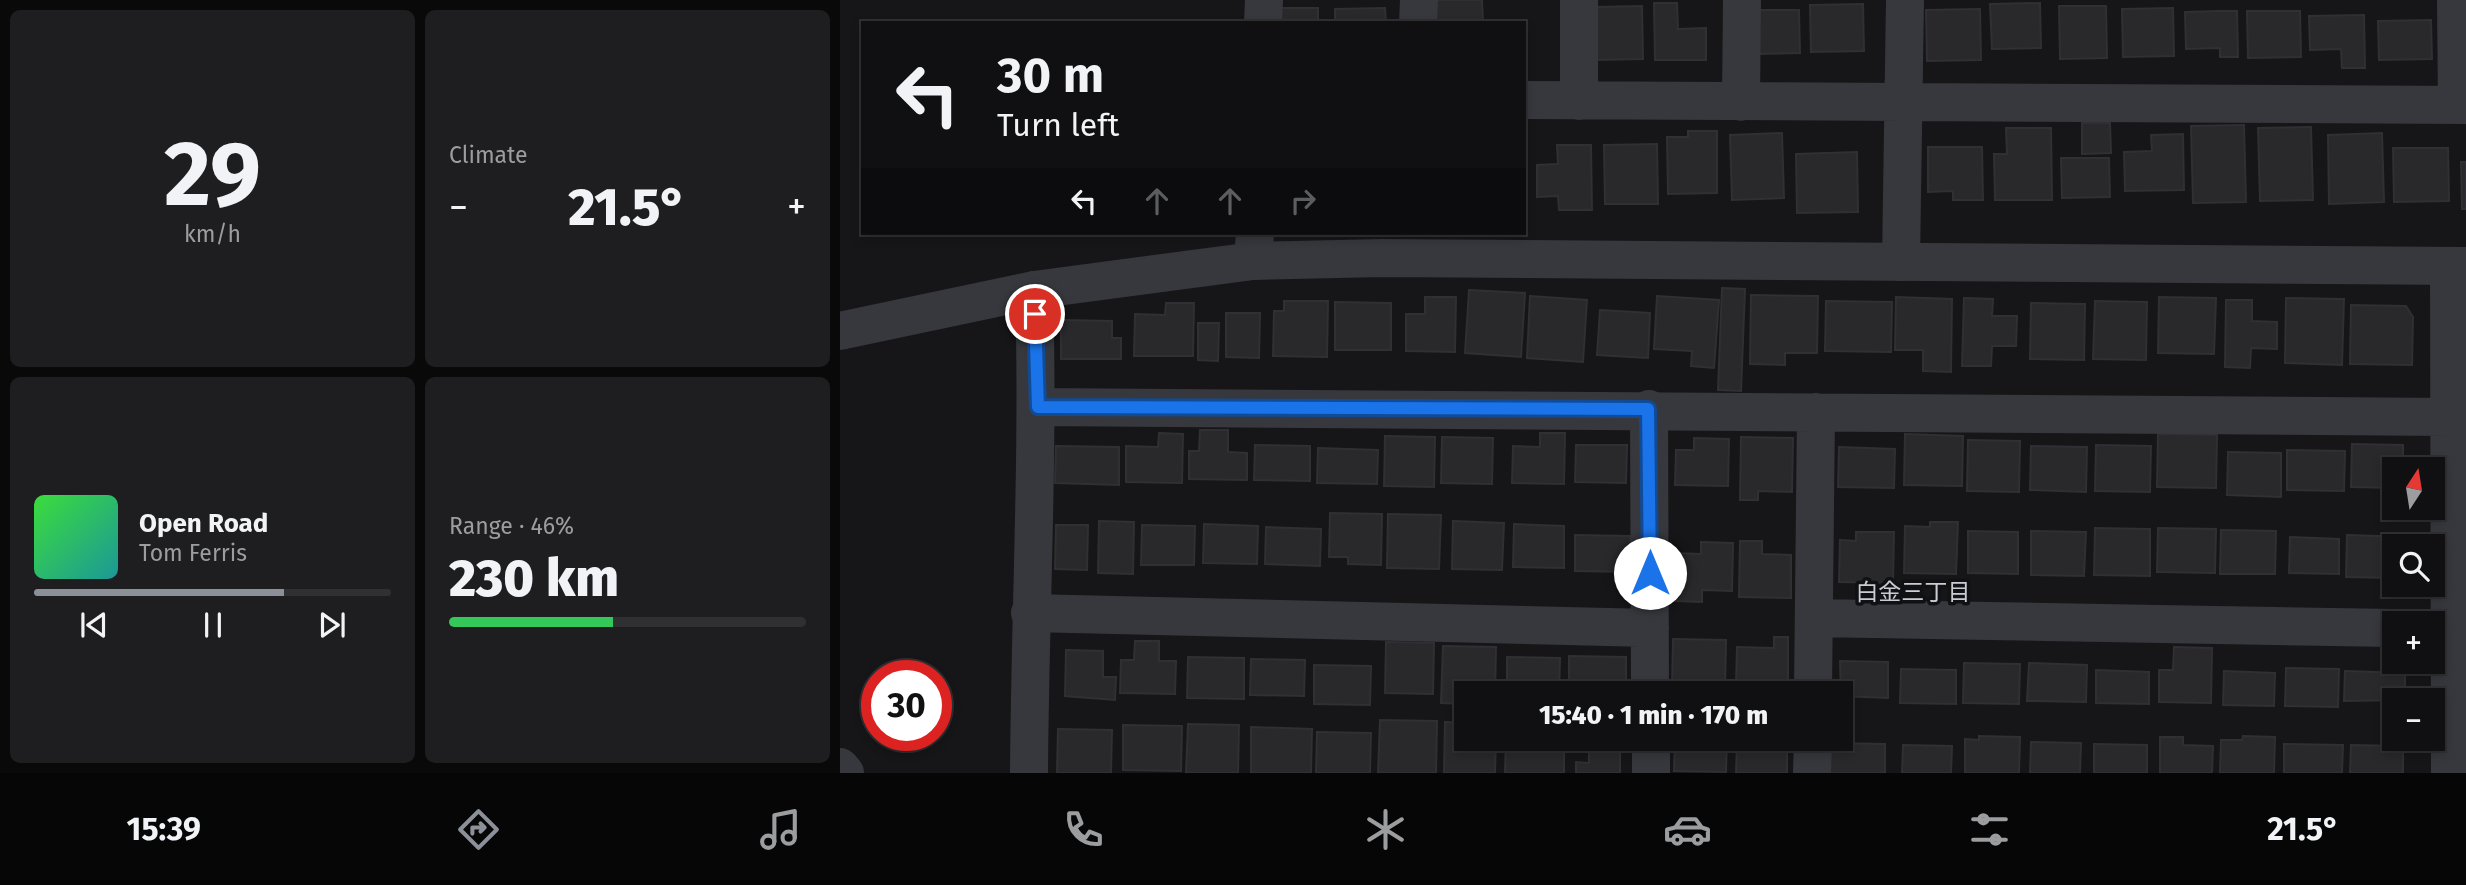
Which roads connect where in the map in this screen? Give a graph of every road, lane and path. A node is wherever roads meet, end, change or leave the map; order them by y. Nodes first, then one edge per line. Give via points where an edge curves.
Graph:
1 (1264, 0) edge
2 (1419, 0) edge
3 (1580, 0) edge
4 (1742, 0) edge
5 (1905, 0) edge
6 (2456, 0) edge
7 (1263, 21) edge
8 (1418, 21) edge
9 (1526, 100) edge
10 (1579, 101) junction
11 (1741, 102) junction
12 (1905, 102) junction
13 (2462, 105) edge
14 (1254, 247) edge
15 (1901, 262) junction
16 (2458, 266) edge
17 (1034, 290) junction
18 (840, 331) edge
19 (1038, 407) junction
20 (1648, 409) junction
21 (1816, 412) junction
22 (2450, 417) junction
23 (2442, 611) edge
24 (1030, 613) junction
25 (1814, 618) junction
26 (1650, 628) junction
27 (2382, 628) edge
28 (2444, 674) edge
29 (1650, 681) edge
30 (1813, 681) edge
31 (1651, 751) edge
32 (1813, 751) edge
33 (840, 767) edge
34 (845, 773) edge
35 (1029, 773) edge
36 (1651, 773) edge
37 (1812, 773) edge
38 (2450, 773) edge

1 - 7 street
2 - 8 street
3 - 10 street
4 - 11 street
5 - 12 street
6 - 13 street
9 - 10 street
10 - 11 street
11 - 12 street
12 - 13 street
12 - 15 street
14 - 15 street via 1382,258
14 - 17 street
15 - 16 street
16 - 22 street
17 - 18 street
17 - 19 street
19 - 20 street
19 - 24 street
20 - 21 street
20 - 26 street
21 - 22 street
21 - 25 street
22 - 23 street
24 - 26 street
24 - 35 street
25 - 27 street
25 - 30 street
26 - 29 street
28 - 38 street
31 - 36 street
32 - 37 street
33 - 34 street

